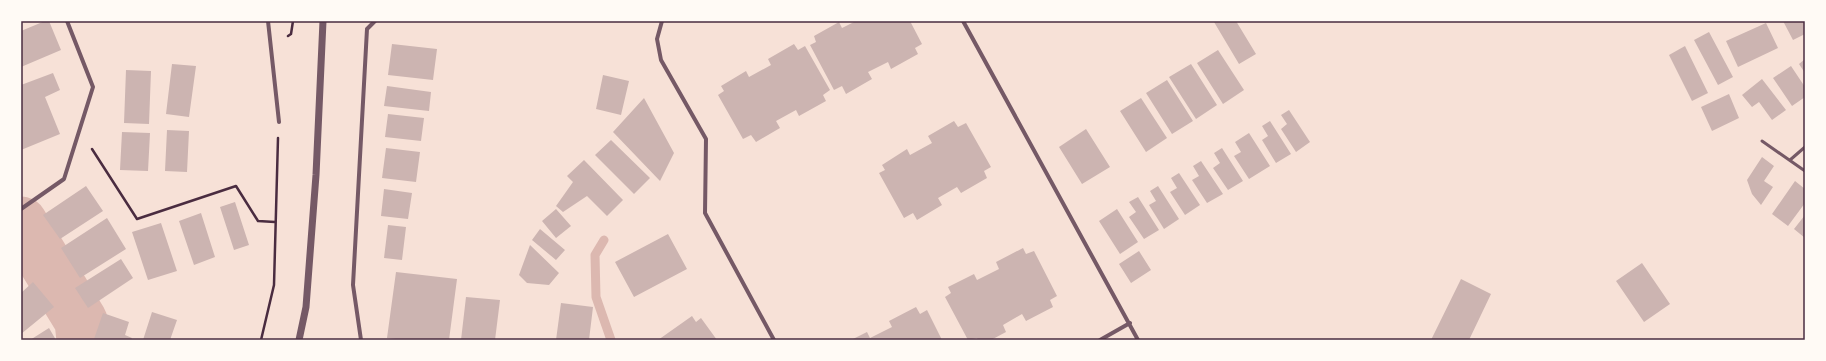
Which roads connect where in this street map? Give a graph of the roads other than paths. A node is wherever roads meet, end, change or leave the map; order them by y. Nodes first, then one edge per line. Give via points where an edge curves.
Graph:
1 (67, 21) edge
2 (268, 21) edge
3 (323, 21) edge
4 (375, 21) edge
5 (662, 21) edge
6 (962, 21) edge
7 (279, 122) road end
8 (1762, 141) dead end
9 (1805, 147) edge
10 (1790, 160) junction
11 (1805, 171) edge
12 (22, 208) edge
13 (1130, 323) junction
14 (299, 340) edge
15 (361, 340) edge
16 (774, 340) edge
17 (1100, 340) edge
18 (1138, 340) edge

1 - 12 street via 93,87 64,179
2 - 7 street
3 - 14 street via 316,174 306,307
4 - 15 street via 367,29 353,285
5 - 16 street via 657,39 661,60 706,139 705,213
6 - 13 street
8 - 10 lane
9 - 10 lane
10 - 11 lane
13 - 17 street
13 - 18 street

